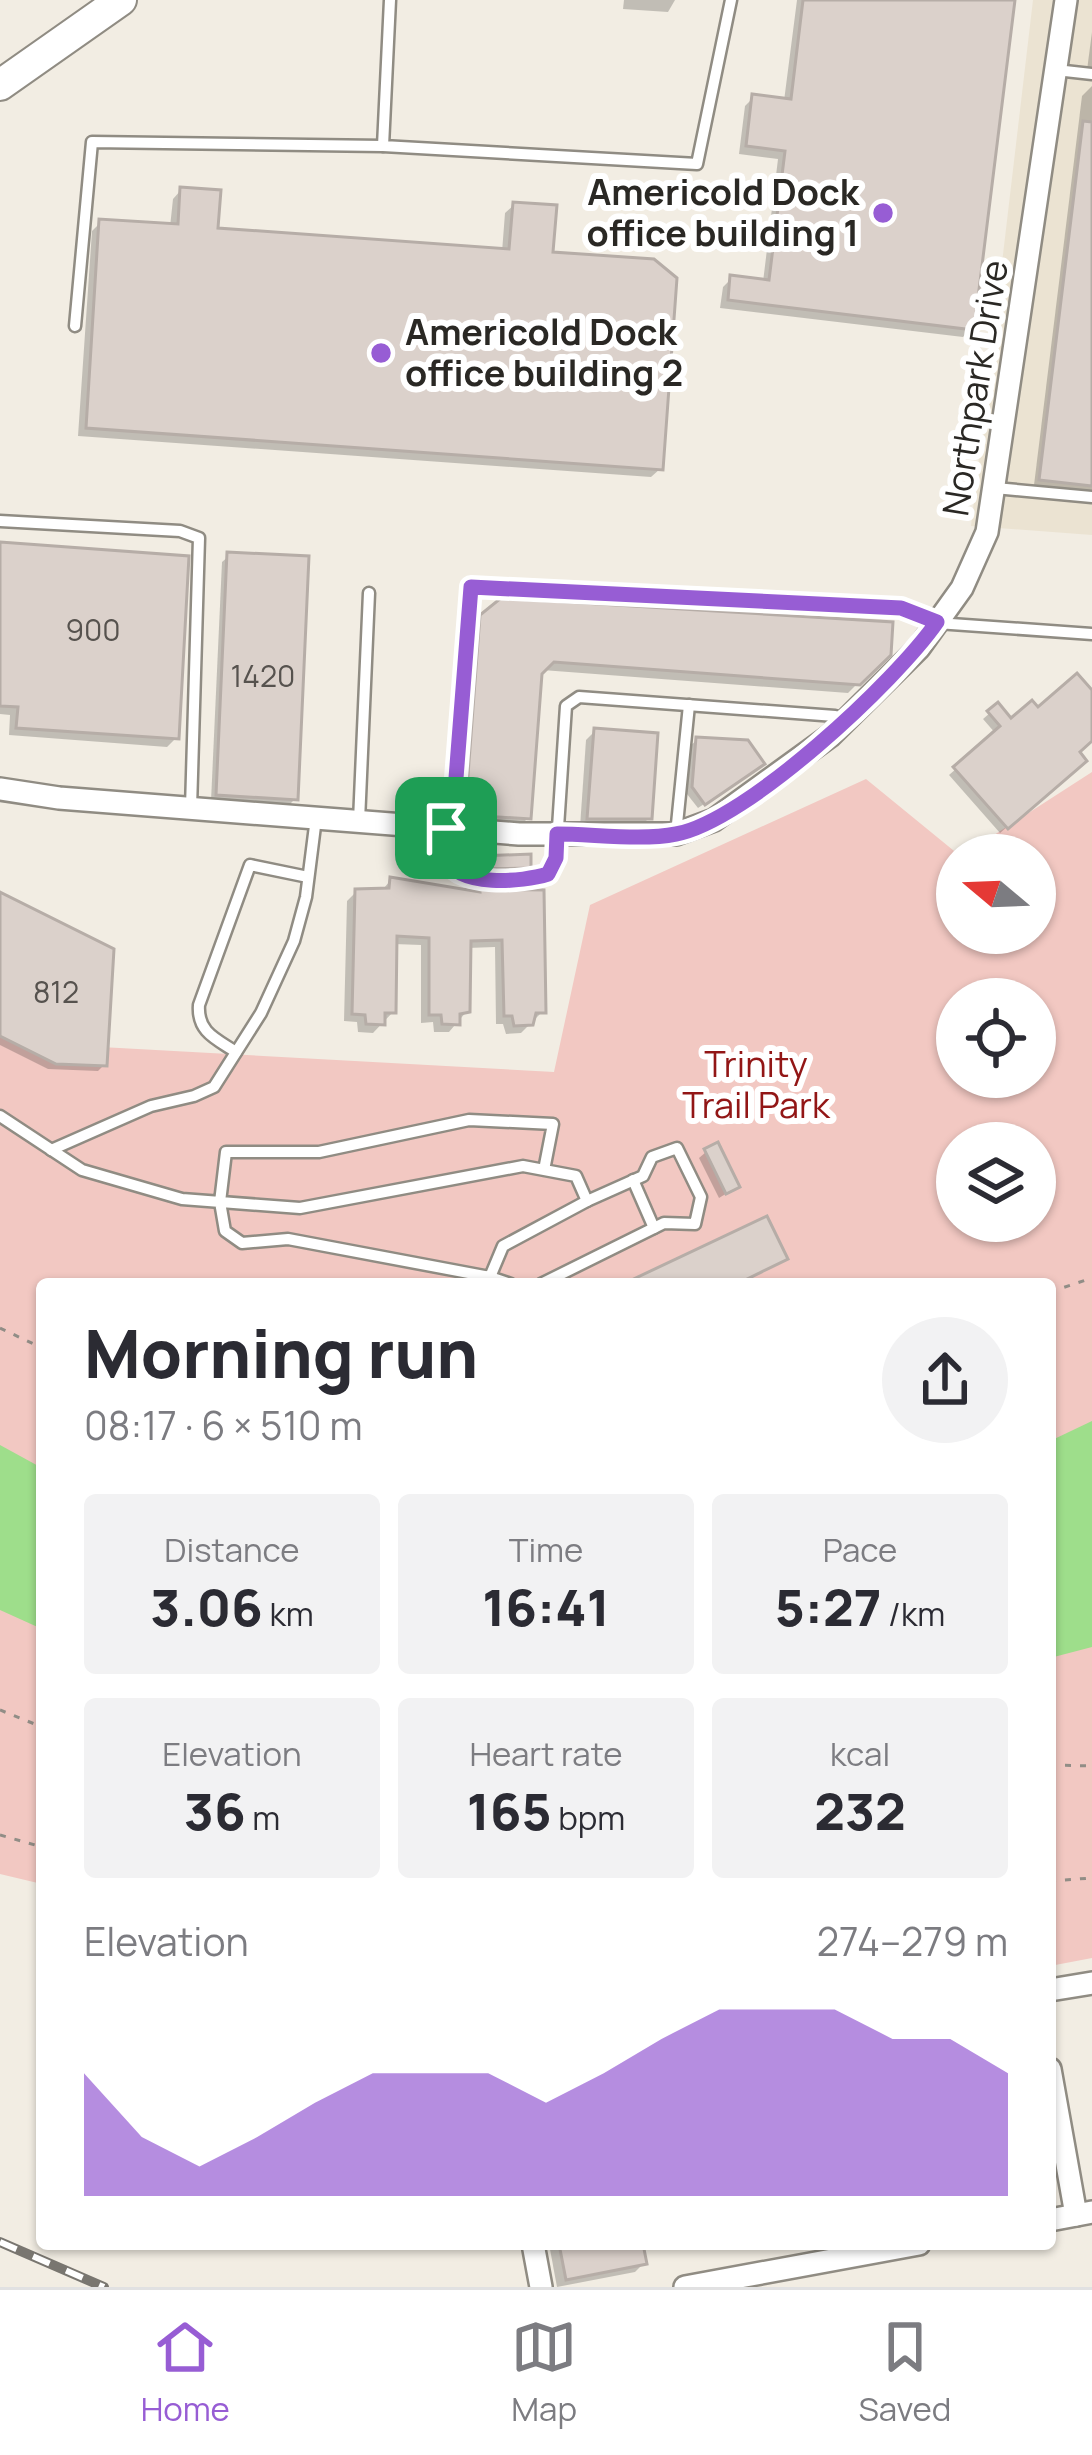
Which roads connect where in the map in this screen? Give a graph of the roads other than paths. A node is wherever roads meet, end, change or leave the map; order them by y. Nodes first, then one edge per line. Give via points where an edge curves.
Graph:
1 (121, 0) edge
2 (390, 0) edge
3 (730, 0) edge
4 (1066, 0) edge
5 (1056, 70) junction
6 (1092, 74) edge
7 (0, 85) edge
8 (383, 146) junction
9 (75, 326) dead end
10 (995, 488) junction
11 (1092, 497) edge
12 (0, 521) edge
13 (369, 593) dead end
14 (937, 622) junction
15 (1092, 634) edge
16 (689, 705) junction
17 (846, 720) junction
18 (0, 789) edge
19 (191, 808) junction
20 (316, 818) junction
21 (359, 821) junction
22 (449, 828) junction
23 (557, 834) junction
24 (676, 834) junction
25 (308, 877) junction
26 (236, 1052) junction
27 (0, 1116) edge
28 (51, 1150) junction
29 (544, 1170) junction
30 (633, 1180) junction
31 (587, 1201) junction
32 (220, 1202) junction
33 (654, 1228) junction
34 (490, 1276) junction
35 (495, 1278) edge
36 (553, 1278) edge
37 (1092, 1983) edge
38 (1056, 1989) edge
39 (1056, 2095) edge
40 (1084, 2214) edge
41 (533, 2250) edge
42 (887, 2250) edge
43 (541, 2287) edge
44 (685, 2287) edge

1 - 7 street
2 - 8 lane
3 - 8 lane via 697,164
4 - 5 street, Northpark Drive
5 - 6 lane
5 - 10 street, Northpark Drive
8 - 9 lane via 92,142
10 - 11 lane
10 - 14 street, Northpark Drive via 987,532
12 - 19 lane via 199,538
13 - 21 lane
14 - 15 lane
14 - 17 street, Northpark Drive
14 - 22 lane via 901,608 471,587
16 - 17 lane
16 - 23 lane via 579,698 566,706
16 - 24 lane
17 - 24 street, Northpark Drive via 714,820
18 - 19 street, Northpark Drive
19 - 20 street, Northpark Drive
20 - 21 street, Northpark Drive
20 - 25 lane
21 - 22 street, Northpark Drive
22 - 23 street, Northpark Drive
22 - 23 lane via 449,865 490,880 548,874
23 - 24 street, Northpark Drive
25 - 26 lane via 294,941
25 - 26 lane via 250,865 199,1005 205,1033
26 - 28 lane via 214,1087
27 - 28 lane
28 - 32 lane via 82,1170
29 - 31 lane via 576,1176
29 - 32 lane via 523,1166 300,1208
29 - 32 lane via 553,1124 469,1120 320,1152 226,1152
30 - 31 lane
30 - 33 lane
30 - 33 lane via 652,1157 677,1148 701,1197 695,1224
31 - 34 lane via 503,1246
32 - 34 lane via 225,1231 242,1243 288,1239
33 - 36 lane
34 - 35 lane
37 - 38 street
39 - 40 street
41 - 43 street
42 - 44 street

